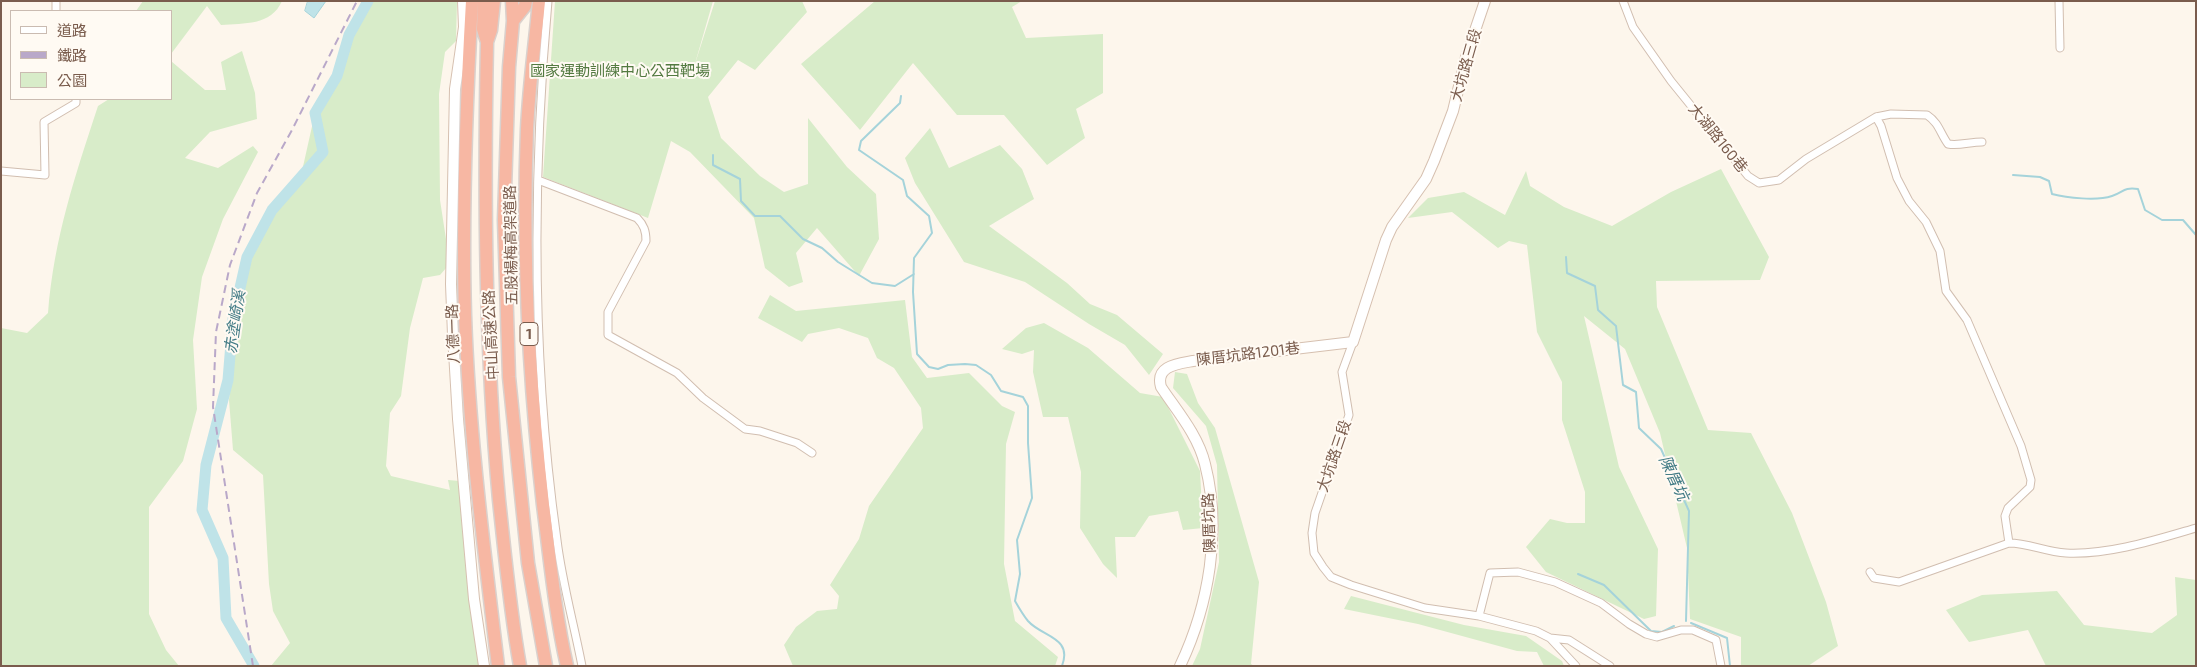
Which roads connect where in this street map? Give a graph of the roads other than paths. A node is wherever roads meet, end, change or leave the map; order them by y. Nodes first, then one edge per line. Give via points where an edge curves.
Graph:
1 (463, 1) edge
2 (472, 1) edge
3 (484, 1) edge
4 (494, 1) edge
5 (512, 1) edge
6 (526, 1) edge
7 (539, 1) edge
8 (548, 1) edge
9 (1486, 1) edge
10 (1623, 1) edge
11 (2059, 1) edge
12 (513, 21) junction
13 (488, 42) junction
14 (2060, 48) dead end
15 (76, 100) edge
16 (1876, 117) junction
17 (1982, 142) dead end
18 (1, 171) edge
19 (538, 180) junction
20 (1352, 342) junction
21 (1161, 387) joint
22 (812, 453) dead end
23 (2196, 528) edge
24 (2008, 543) junction
25 (1870, 572) dead end
26 (1479, 616) junction
27 (1550, 638) junction
28 (484, 666) edge
29 (498, 666) edge
30 (520, 666) edge
31 (546, 666) edge
32 (566, 666) edge
33 (582, 666) edge
34 (1180, 666) edge
35 (1576, 666) edge
36 (1610, 666) edge
37 (1721, 666) edge

1 - 28 street, 八德一路 via 463,37 454,90 451,284 457,409 474,599
2 - 29 highway via 465,126 465,316 477,500
3 - 13 highway via 482,29
4 - 13 highway, 中山高速公路
5 - 12 highway, 中山高速公路 / 1
6 - 12 highway
7 - 32 highway, 五股楊梅高架道路 / 1 via 528,128 528,322 533,419
8 - 19 street
9 - 20 street, 大坑路三段 via 1466,57 1453,111 1434,161 1426,179 1386,240
10 - 16 street, 大湖路160巷 via 1633,27 1671,82 1748,176 1759,184 1779,180 1806,159
11 - 14 street
12 - 31 highway, 中山高速公路 / 1 via 504,220 508,367 528,563
13 - 30 highway, 中山高速公路 via 485,157 488,357 501,522
15 - 18 street via 44,122 45,176
16 - 17 street via 1927,115 1939,126 1948,144
16 - 24 street via 1897,178 1940,250 1946,291 1967,320 2021,446 2031,480 2030,487 2016,498 2005,516
19 - 22 street via 637,218 646,232 646,241 608,312 608,335 677,374 745,429 797,443
19 - 33 street via 541,380 547,457 562,576
20 - 21 street, 陳厝坑路1201巷 via 1176,364 1161,373
20 - 26 street, 大坑路三段 via 1342,372 1349,415 1315,513 1314,553 1331,577 1351,585 1425,608
21 - 34 street, 陳厝坑路 via 1198,445 1205,463 1211,513 1211,563 1207,586
23 - 24 street via 2132,545 2084,552 2065,553
24 - 25 street via 1899,582 1874,578
26 - 27 street, 大坑路三段 via 1536,631
26 - 37 street via 1490,573 1532,574 1589,597 1646,634 1657,637 1693,630 1707,635 1716,640
27 - 35 street, 大坑路三段
27 - 36 street via 1569,640

